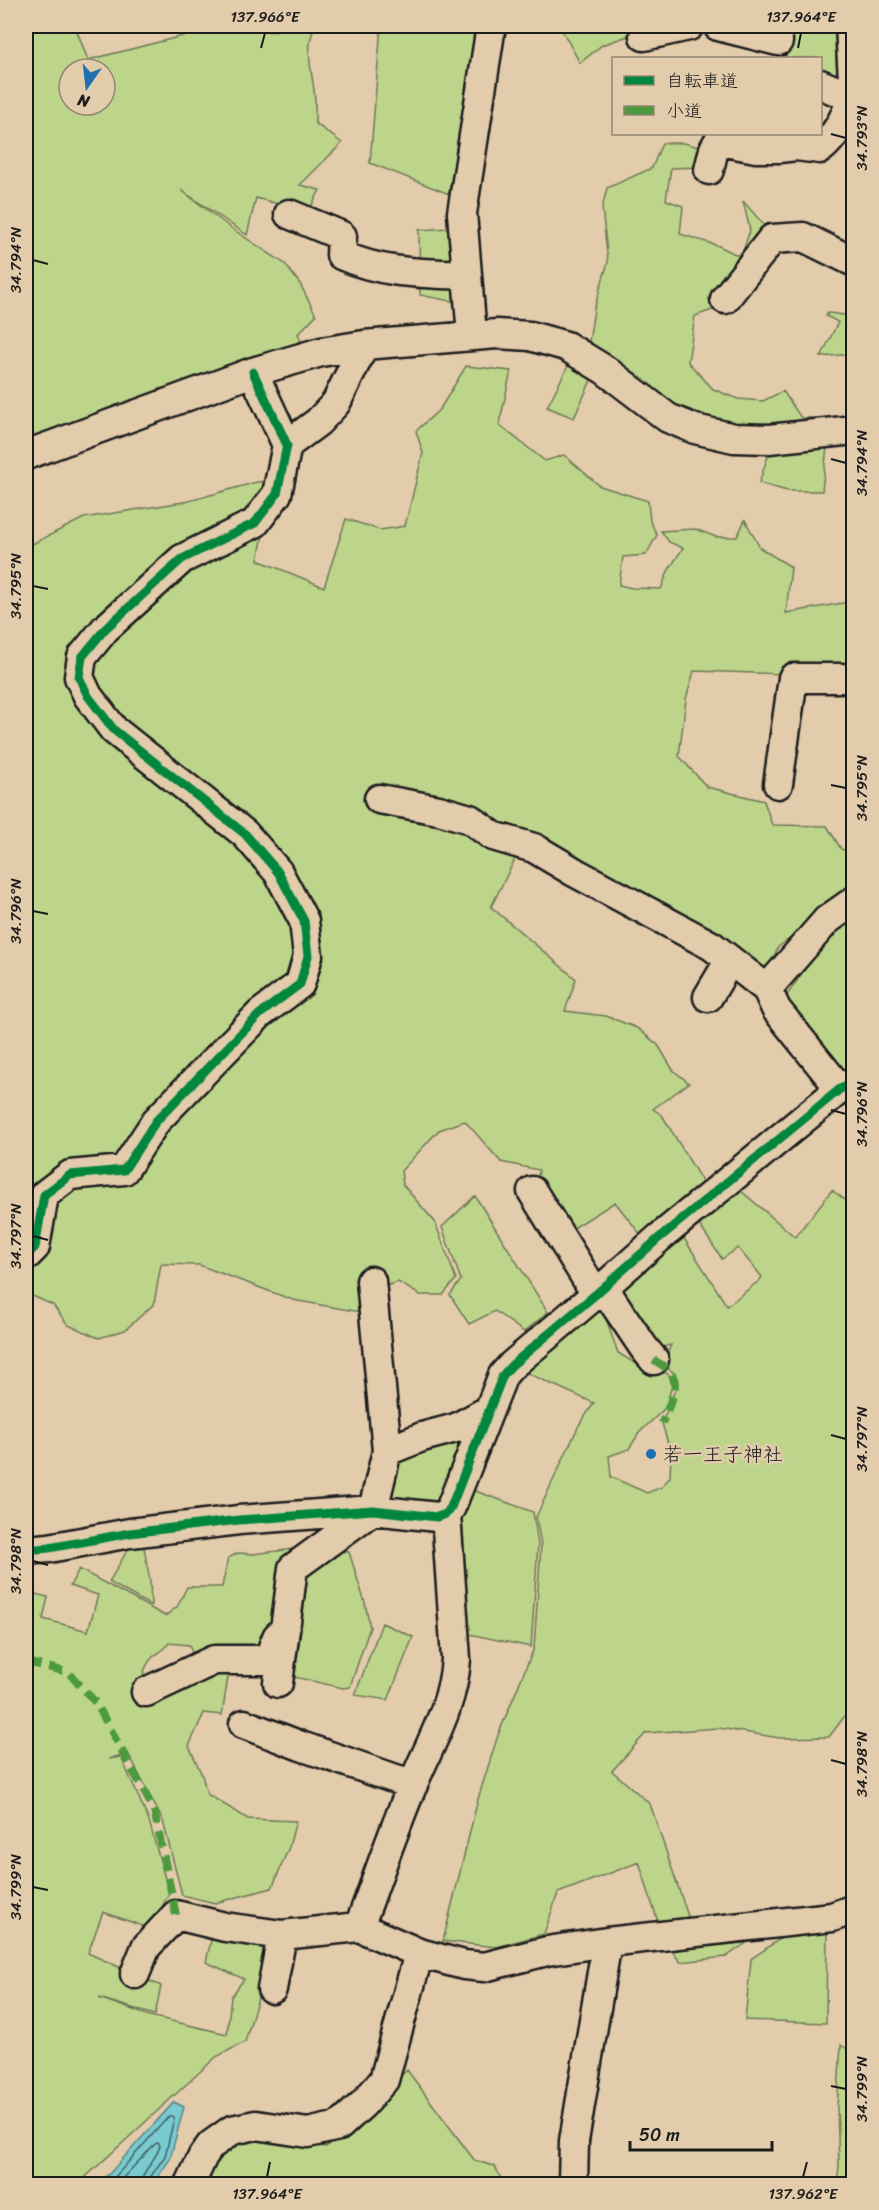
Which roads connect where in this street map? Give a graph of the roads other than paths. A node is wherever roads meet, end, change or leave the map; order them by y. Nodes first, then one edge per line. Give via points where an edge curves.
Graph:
1 (491, 26) edge
2 (688, 26) edge
3 (718, 26) edge
4 (850, 26) edge
5 (644, 36) dead end
6 (782, 42) edge
7 (822, 85) edge
8 (853, 99) edge
9 (709, 170) dead end
10 (289, 214) dead end
11 (854, 262) edge
12 (467, 275) junction
13 (725, 299) dead end
14 (472, 336) junction
15 (364, 345) junction
16 (253, 372) junction
17 (854, 430) edge
18 (287, 446) junction
19 (26, 455) edge
20 (854, 680) edge
21 (778, 784) dead end
22 (379, 799) dead end
23 (854, 901) edge
24 (730, 960) junction
25 (767, 989) junction
26 (708, 997) dead end
27 (847, 1086) edge
28 (532, 1191) dead end
29 (26, 1256) edge
30 (371, 1281) dead end
31 (599, 1291) junction
32 (654, 1360) dead end
33 (489, 1410) junction
34 (387, 1451) junction
35 (373, 1510) junction
36 (446, 1514) junction
37 (26, 1550) edge
38 (285, 1629) junction
39 (278, 1683) dead end
40 (146, 1692) dead end
41 (244, 1724) dead end
42 (413, 1785) junction
43 (854, 1909) edge
44 (359, 1927) junction
45 (282, 1935) junction
46 (607, 1942) junction
47 (419, 1953) junction
48 (135, 1974) dead end
49 (272, 1989) dead end
50 (190, 2184) edge
51 (573, 2184) edge

1 - 12 street via 462,213
2 - 5 street
3 - 6 street
4 - 8 street
7 - 8 street
8 - 9 street via 827,144 820,149 756,148 718,142
10 - 12 street via 342,236 341,255 361,264 396,272
11 - 13 street via 803,237 772,240
12 - 14 street
14 - 15 street
14 - 17 street via 530,336 566,346 668,418 694,429 734,438 770,439
15 - 16 street via 321,352
15 - 18 street via 336,403
16 - 18 street
16 - 19 street
18 - 29 street via 277,494 255,523 182,559 105,629 82,657 79,677 114,730 245,834 278,872 304,921 309,956 300,984 260,1014 156,1121 124,1170 70,1175 44,1195 35,1247
20 - 21 street via 793,678
22 - 24 street via 470,819 493,836 534,848 712,946
23 - 25 street via 827,920
24 - 25 street
24 - 26 street
25 - 27 street via 776,1009
27 - 31 street via 658,1238
28 - 31 street
30 - 34 street
31 - 32 street
31 - 33 street via 502,1375
33 - 34 street via 456,1428
33 - 36 street
34 - 35 street
35 - 36 street via 437,1517
35 - 37 street via 130,1533
35 - 38 street via 293,1568
36 - 42 street via 455,1682 447,1710
38 - 39 street
38 - 40 street via 277,1637 268,1660 214,1660
41 - 42 street
42 - 44 street
43 - 46 street via 832,1917
44 - 45 street
44 - 47 street
45 - 48 street via 176,1915 146,1947
45 - 49 street
46 - 47 street via 547,1951 484,1967
46 - 51 street via 574,2141
47 - 50 street via 384,2080 363,2104 339,2126 308,2133 256,2125 232,2130 211,2145

